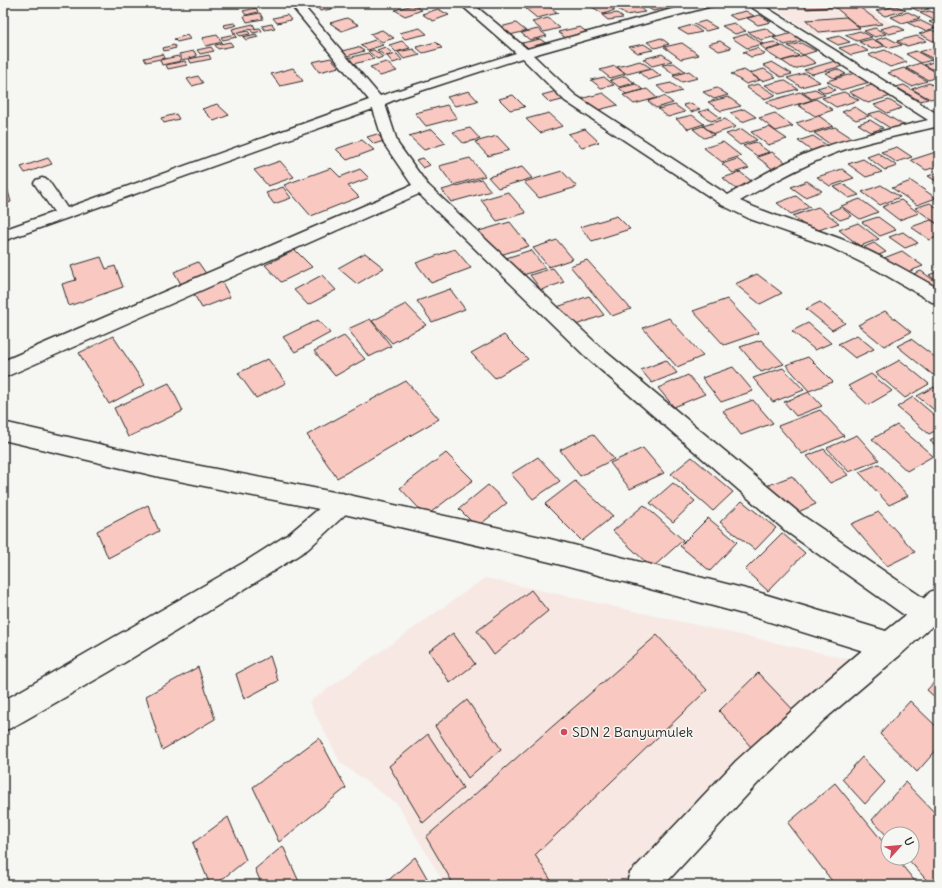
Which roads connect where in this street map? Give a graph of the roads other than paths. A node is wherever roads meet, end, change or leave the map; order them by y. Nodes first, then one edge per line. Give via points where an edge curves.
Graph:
1 (295, 3) edge
2 (465, 3) edge
3 (712, 3) edge
4 (751, 3) edge
5 (521, 55) junction
6 (378, 102) junction
7 (939, 122) edge
8 (42, 183) dead end
9 (421, 187) junction
10 (728, 202) junction
11 (63, 214) junction
12 (3, 236) edge
13 (939, 297) edge
14 (3, 370) edge
15 (3, 432) edge
16 (342, 503) junction
17 (932, 608) edge
18 (889, 646) junction
19 (3, 717) edge
20 (642, 885) edge

1 - 6 street
2 - 5 street
3 - 5 street via 663,14
4 - 7 street
5 - 6 street
5 - 10 street via 570,98
6 - 9 street via 391,144
6 - 11 street
7 - 10 street via 825,152 766,179
8 - 11 street
9 - 14 street
9 - 17 street via 593,352 795,524
10 - 13 street via 756,215 836,243
11 - 12 street
15 - 16 street via 218,480
16 - 18 street via 707,590 795,614
16 - 19 street via 299,541 252,571
17 - 18 street
18 - 20 street via 747,772

